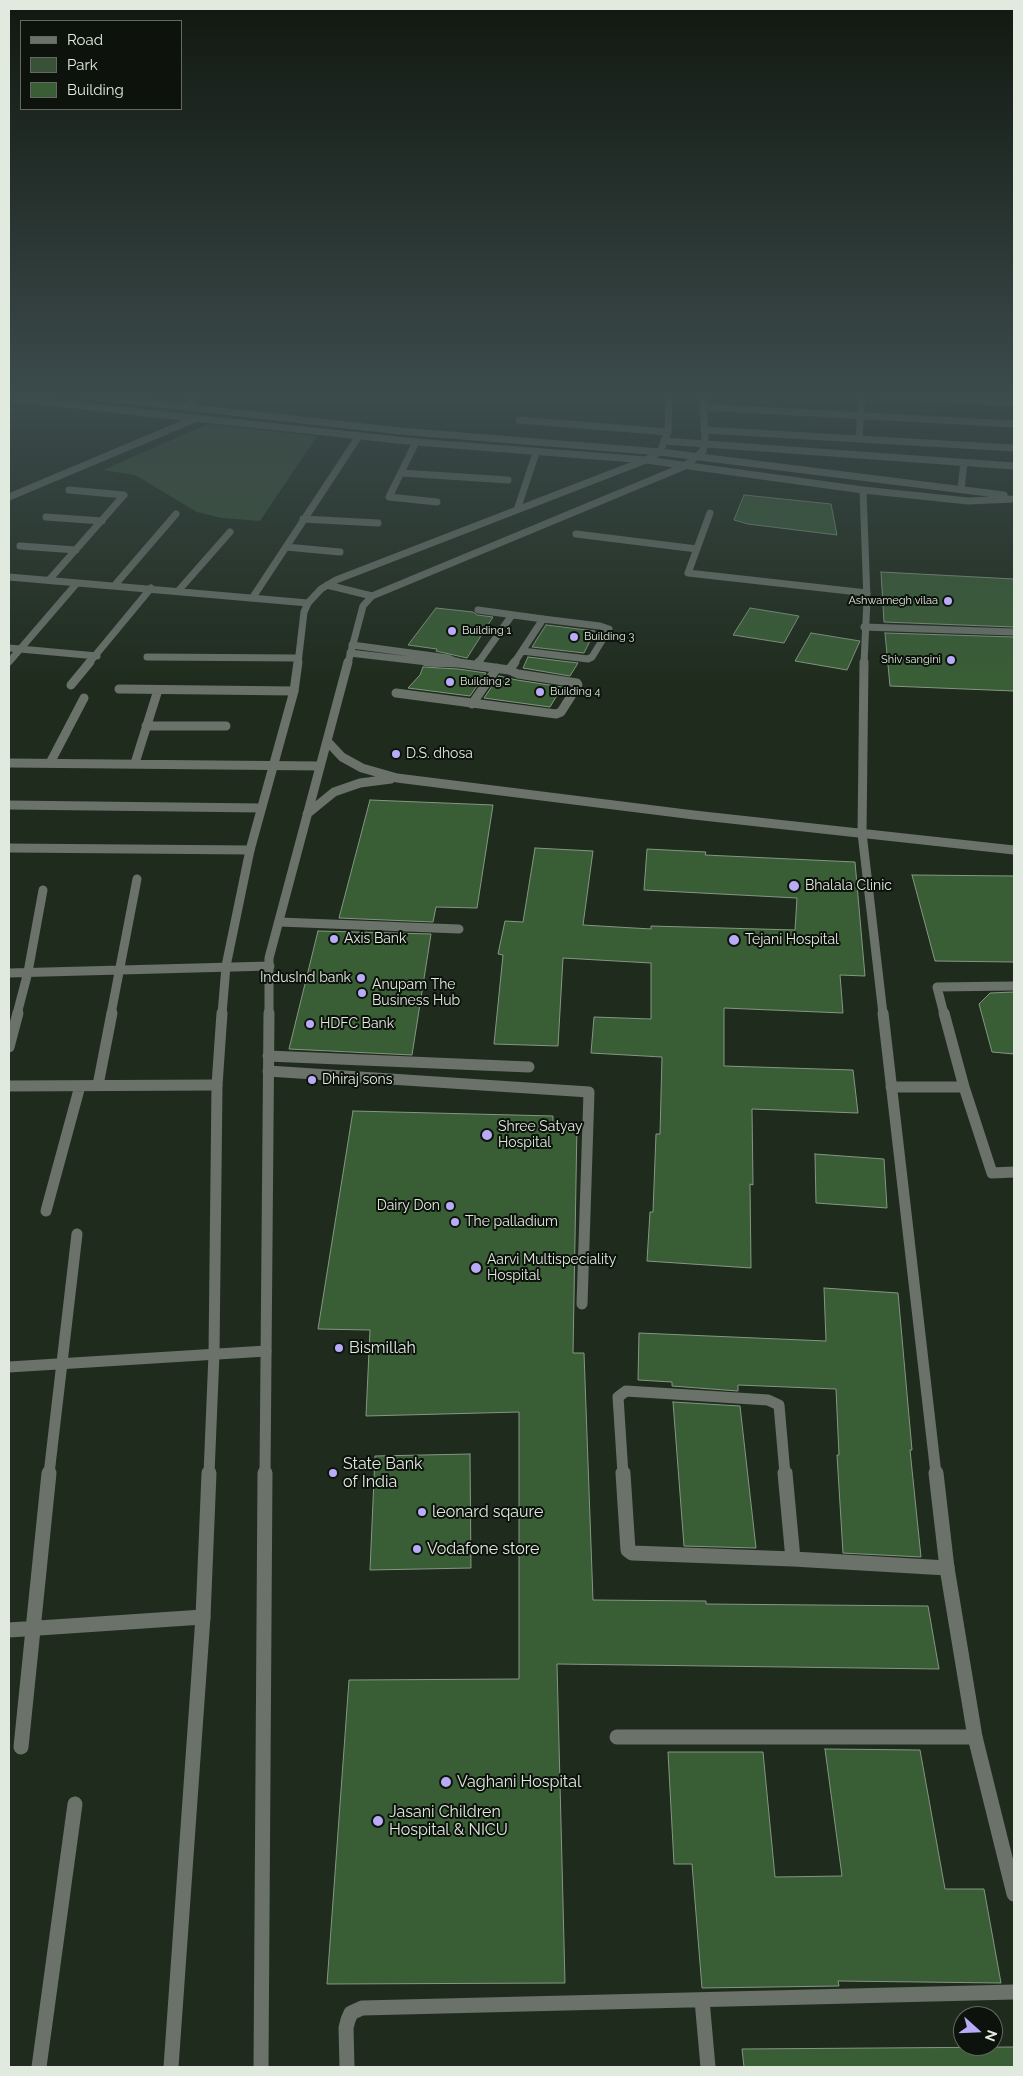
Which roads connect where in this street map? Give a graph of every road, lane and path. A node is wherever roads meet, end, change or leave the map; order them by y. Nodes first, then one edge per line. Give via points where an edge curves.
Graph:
1 (862, 490) edge
2 (12, 491) edge
3 (24, 491) edge
4 (79, 491) edge
5 (322, 491) edge
6 (393, 491) edge
7 (523, 491) edge
8 (566, 491) edge
9 (624, 491) edge
10 (870, 491) edge
11 (976, 491) edge
12 (19, 493) junction
13 (9, 497) edge
14 (1014, 498) edge
15 (437, 502) dead end
16 (517, 510) junction
17 (710, 513) dead end
18 (176, 514) dead end
19 (46, 517) dead end
20 (303, 519) junction
21 (102, 521) junction
22 (378, 524) dead end
23 (230, 532) dead end
24 (576, 534) dead end
25 (20, 546) dead end
26 (286, 547) junction
27 (697, 549) junction
28 (76, 550) junction
29 (340, 552) dead end
30 (11, 579) edge
31 (49, 580) junction
32 (77, 583) junction
33 (327, 585) junction
34 (114, 586) junction
35 (151, 588) junction
36 (179, 590) junction
37 (867, 593) junction
38 (372, 596) junction
39 (253, 597) junction
40 (308, 603) junction
41 (478, 610) dead end
42 (512, 615) junction
43 (543, 619) junction
44 (864, 627) junction
45 (1014, 632) edge
46 (9, 648) edge
47 (20, 649) junction
48 (351, 649) junction
49 (522, 651) junction
50 (97, 656) junction
51 (147, 656) dead end
52 (298, 658) junction
53 (9, 662) edge
54 (477, 665) junction
55 (497, 668) junction
56 (510, 670) junction
57 (71, 686) dead end
58 (119, 689) dead end
59 (158, 690) junction
60 (294, 691) junction
61 (396, 693) dead end
62 (84, 698) dead end
63 (472, 704) junction
64 (146, 726) junction
65 (226, 726) dead end
66 (327, 741) junction
67 (9, 763) edge
68 (50, 763) junction
69 (135, 763) junction
70 (275, 764) junction
71 (320, 766) junction
72 (397, 778) junction
73 (9, 805) edge
74 (261, 808) junction
75 (307, 814) junction
76 (862, 833) junction
77 (9, 848) edge
78 (250, 850) junction
79 (1014, 850) edge
80 (136, 879) dead end
81 (43, 890) dead end
82 (278, 922) junction
83 (459, 929) dead end
84 (226, 966) junction
85 (270, 966) junction
86 (120, 970) junction
87 (28, 972) junction
88 (9, 973) edge
89 (1014, 986) edge
90 (9, 1047) edge
91 (268, 1056) junction
92 (529, 1067) dead end
93 (268, 1071) junction
94 (98, 1085) junction
95 (217, 1085) junction
96 (9, 1086) edge
97 (80, 1086) junction
98 (891, 1087) junction
99 (964, 1087) junction
100 (1014, 1172) edge
101 (46, 1211) dead end
102 (77, 1234) dead end
103 (582, 1304) dead end
104 (266, 1351) junction
105 (214, 1354) junction
106 (60, 1364) junction
107 (9, 1367) edge
108 (793, 1558) junction
109 (947, 1568) junction
110 (203, 1617) junction
111 (32, 1628) junction
112 (9, 1630) edge
113 (617, 1737) dead end
114 (975, 1737) junction
115 (21, 1747) dead end
116 (75, 1804) dead end
117 (1014, 1894) edge
118 (1014, 1992) edge
119 (702, 2000) junction
120 (39, 2067) edge
121 (171, 2067) edge
122 (261, 2067) edge
123 (347, 2067) edge
124 (708, 2067) edge

1 - 37 street
2 - 12 street
3 - 12 street
4 - 21 street via 124,495
5 - 20 street
6 - 15 street via 389,498
7 - 16 street
8 - 16 street
9 - 38 street
10 - 14 street via 968,501
11 - 14 street
12 - 13 street
16 - 33 street
17 - 27 street
18 - 34 street
19 - 21 street
20 - 22 street
20 - 26 street
21 - 28 street
23 - 36 street
24 - 27 street
25 - 28 street
26 - 29 street
26 - 39 street
27 - 37 street via 688,573
28 - 31 street
30 - 31 street
31 - 32 street
32 - 34 street
32 - 47 street
33 - 38 street
33 - 40 street
34 - 35 street
35 - 36 street
35 - 50 street
36 - 39 street
37 - 44 street
38 - 48 street via 363,606
39 - 40 street
40 - 52 street
41 - 42 street
42 - 43 street
42 - 54 street
43 - 49 street
43 - 49 street via 609,629 588,659
44 - 45 street
44 - 76 street
46 - 47 street
47 - 50 street
47 - 53 street
48 - 54 street via 443,664
48 - 66 street
49 - 56 street
50 - 57 street
51 - 52 street
52 - 60 street
54 - 55 street
55 - 56 street
55 - 63 street
56 - 63 street via 578,685 559,714
58 - 59 street
59 - 60 street
59 - 64 street
60 - 70 street
61 - 63 street
62 - 68 street
64 - 65 street
64 - 69 street
66 - 71 street
66 - 72 street via 342,757 362,768
67 - 68 street
68 - 69 street
69 - 70 street
70 - 71 street
70 - 74 street
71 - 75 street
72 - 75 street via 360,783 334,792
72 - 76 street
73 - 74 street
74 - 78 street
75 - 82 street
76 - 79 street
76 - 98 street
77 - 78 street
78 - 84 street
80 - 86 street
81 - 87 street
82 - 83 street
82 - 85 street
84 - 85 street
84 - 86 street
84 - 95 street
85 - 91 street
86 - 87 street
86 - 94 street
87 - 88 street
87 - 90 street
89 - 99 street via 938,987
91 - 92 street
91 - 93 street
93 - 103 street via 589,1092
93 - 104 street
94 - 95 street
94 - 97 street
95 - 105 street
96 - 97 street
97 - 101 street
98 - 99 street
98 - 109 street
99 - 100 street via 992,1172
102 - 106 street
104 - 105 street
104 - 122 street
105 - 106 street
105 - 110 street
106 - 107 street
106 - 111 street
108 - 108 street via 779,1405 768,1400 626,1391 620,1394 630,1552
108 - 109 street
109 - 114 street
110 - 111 street
110 - 121 street
111 - 112 street
111 - 115 street
113 - 114 street
114 - 117 street
116 - 120 street
118 - 119 street
119 - 123 street via 356,2009 351,2012 346,2028
119 - 124 street

